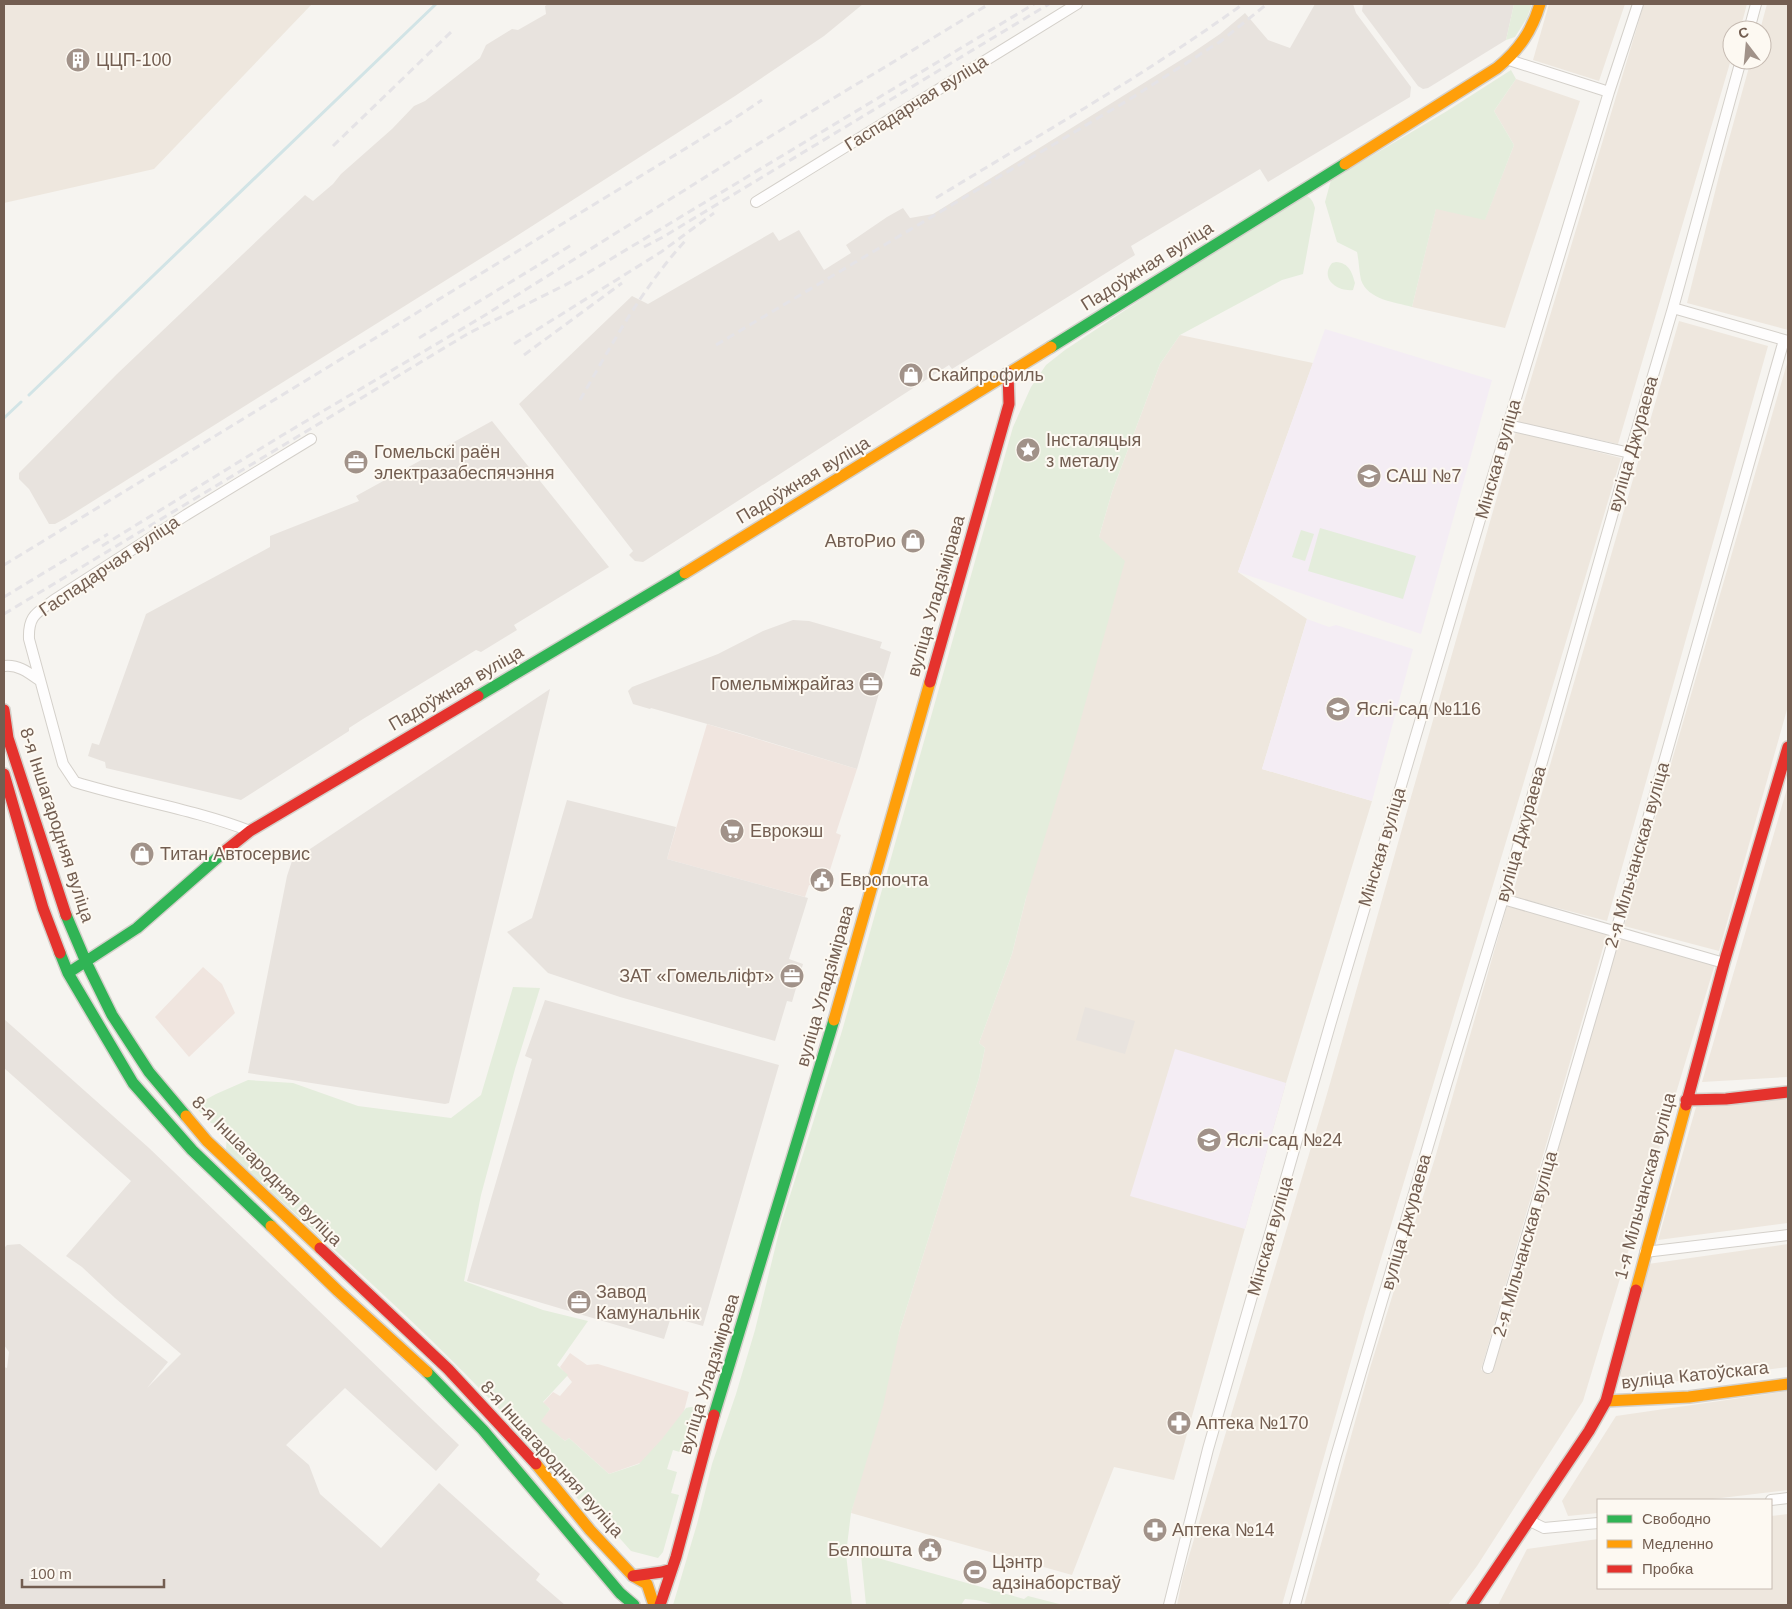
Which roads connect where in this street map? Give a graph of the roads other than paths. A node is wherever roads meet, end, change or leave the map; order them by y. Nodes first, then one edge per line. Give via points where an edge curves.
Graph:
1 (1077, 4) edge
2 (1540, 4) edge
3 (1638, 4) edge
4 (1756, 4) edge
5 (1752, 20) edge
6 (1509, 60) junction
7 (1738, 70) edge
8 (1609, 92) junction
9 (756, 202) dead end
10 (1673, 308) junction
11 (1786, 341) edge
12 (1008, 373) junction
13 (1508, 426) junction
14 (311, 439) dead end
15 (1630, 454) junction
16 (4, 666) edge
17 (39, 680) junction
18 (4, 710) edge
19 (1788, 747) edge
20 (4, 774) edge
21 (250, 831) junction
22 (1503, 899) junction
23 (1615, 932) junction
24 (86, 962) junction
25 (1724, 963) junction
26 (68, 972) junction
27 (1788, 1092) edge
28 (1686, 1100) junction
29 (1788, 1234) edge
30 (1645, 1252) junction
31 (1488, 1368) dead end
32 (1788, 1384) edge
33 (1606, 1401) junction
34 (1788, 1498) edge
35 (1772, 1500) edge
36 (1530, 1521) junction
37 (1597, 1523) edge
38 (672, 1569) junction
39 (633, 1576) junction
40 (634, 1605) edge
41 (654, 1605) edge
42 (660, 1605) edge
43 (1169, 1605) edge
44 (1295, 1605) edge
45 (1472, 1605) edge

1 - 9 street, Гаспадарчая вуліца
2 - 6 main road, Падоўжная вуліца via 1535,22
3 - 8 street, Мінская вуліца
4 - 5 street
6 - 8 street
6 - 12 main road, Падоўжная вуліца via 1437,108
7 - 10 street, вуліца Джураева
8 - 13 street, Мінская вуліца
10 - 11 street
10 - 15 street, вуліца Джураева
11 - 23 street, 2-я Мільчанская вуліца
12 - 21 main road, Падоўжная вуліца via 654,593
12 - 38 main road, вуліца Уладзімірава via 1009,404 1003,426 832,1028 725,1379
13 - 15 street
13 - 43 street, Мінская вуліца via 1210,1440
14 - 17 street, Гаспадарчая вуліца via 186,515 34,615 28,626
15 - 22 street, вуліца Джураева
16 - 17 street via 25,670
17 - 21 street, Гаспадарчая вуліца via 63,764 75,782
18 - 24 main road, 8-я Іншагародняя вуліца via 8,738 63,908
19 - 25 main road, 1-я Мільчанская вуліца
20 - 26 main road, 8-я Іншагародняя вуліца via 43,908
21 - 24 main road, Падоўжная вуліца via 137,928
22 - 23 street
22 - 44 street, вуліца Джураева via 1336,1456
23 - 25 street
23 - 31 street, 2-я Мільчанская вуліца
24 - 26 main road, Падоўжная вуліца
24 - 39 main road, 8-я Іншагародняя вуліца via 128,1041 195,1129 448,1370 534,1461 590,1530
25 - 28 main road, 1-я Мільчанская вуліца
26 - 40 main road, 8-я Іншагародняя вуліца via 133,1083 192,1150 436,1380 537,1492 620,1593
27 - 28 main road
28 - 30 main road, 1-я Мільчанская вуліца
29 - 30 street
30 - 33 main road, 1-я Мільчанская вуліца
32 - 33 main road, вуліца Катоўскага via 1689,1397
33 - 36 main road, 1-я Мільчанская вуліца
34 - 35 street
36 - 37 street via 1544,1528
36 - 45 main road, 1-я Мільчанская вуліца
38 - 39 main road
38 - 42 main road, вуліца Уладзімірава
39 - 41 main road, 8-я Іншагародняя вуліца via 646,1584

